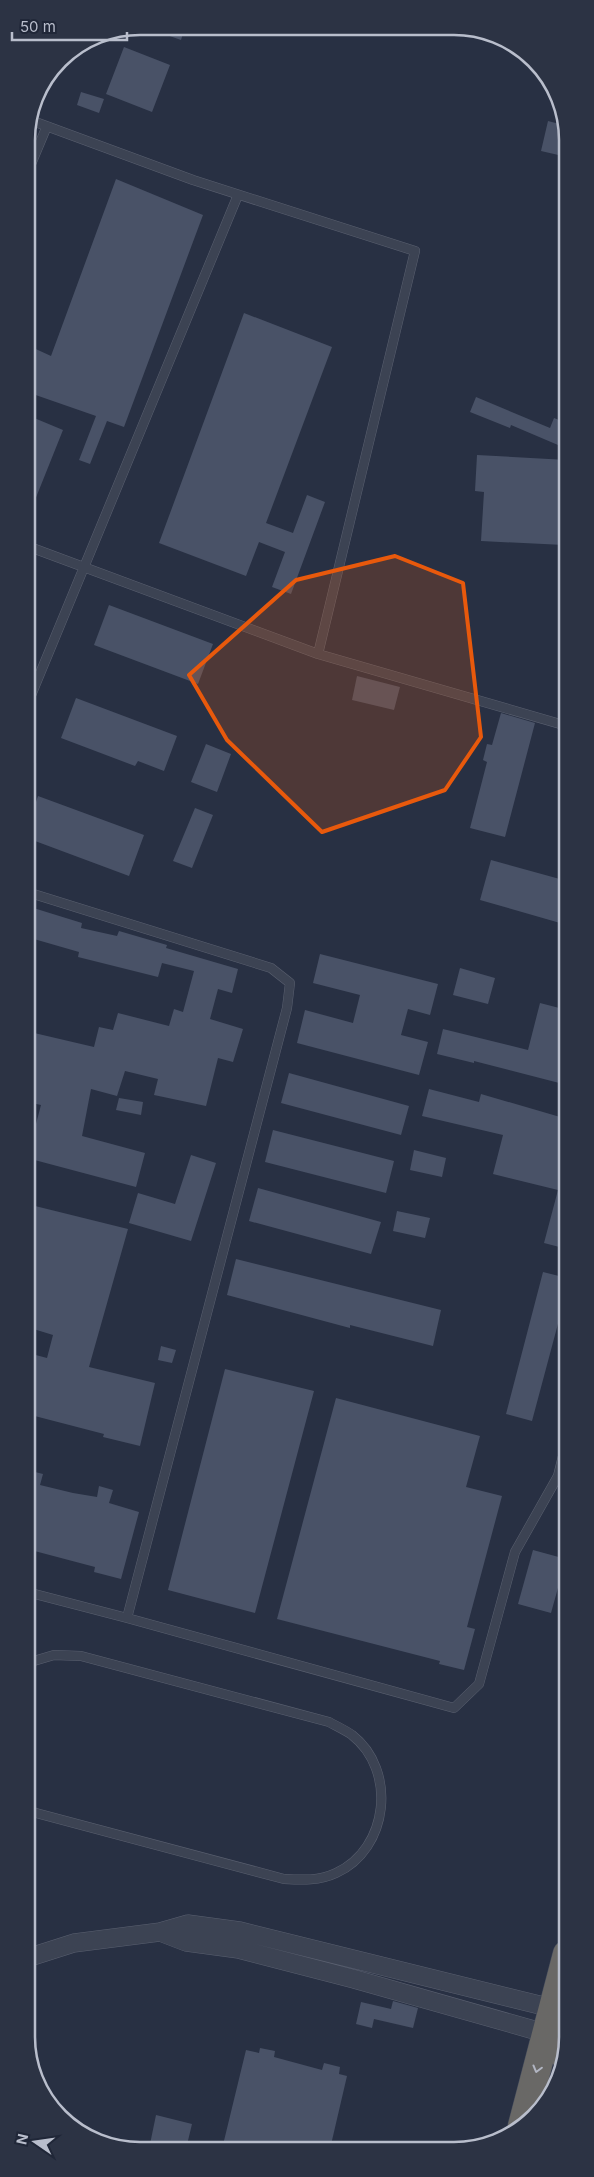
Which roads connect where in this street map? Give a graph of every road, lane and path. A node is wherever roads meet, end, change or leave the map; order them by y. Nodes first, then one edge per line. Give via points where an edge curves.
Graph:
1 (37, 122) edge
2 (47, 126) junction
3 (35, 155) edge
4 (238, 195) junction
5 (35, 549) edge
6 (83, 569) junction
7 (318, 654) junction
8 (35, 685) edge
9 (559, 724) edge
10 (35, 894) edge
11 (559, 1472) edge
12 (35, 1594) edge
13 (127, 1618) junction
14 (35, 1661) edge
15 (35, 1812) edge
16 (160, 1932) junction
17 (35, 1955) edge
18 (559, 2026) edge
19 (559, 2026) edge
20 (559, 2029) edge
21 (528, 2111) edge

1 - 2 lane
2 - 3 lane
2 - 4 lane
4 - 6 lane
4 - 7 lane via 415,251
5 - 6 lane
6 - 7 lane
6 - 8 lane
7 - 9 lane
10 - 13 lane via 271,968 290,983 287,1008
11 - 13 lane via 515,1552 479,1684 454,1708
12 - 13 lane
14 - 15 lane via 54,1655 81,1656 329,1722 352,1736 370,1756 380,1781 382,1808 374,1834 359,1857 337,1873 311,1880 284,1879
16 - 17 street via 74,1943
16 - 18 street via 188,1924 240,1931
16 - 19 street via 186,1942 238,1949
20 -> 21 highway

